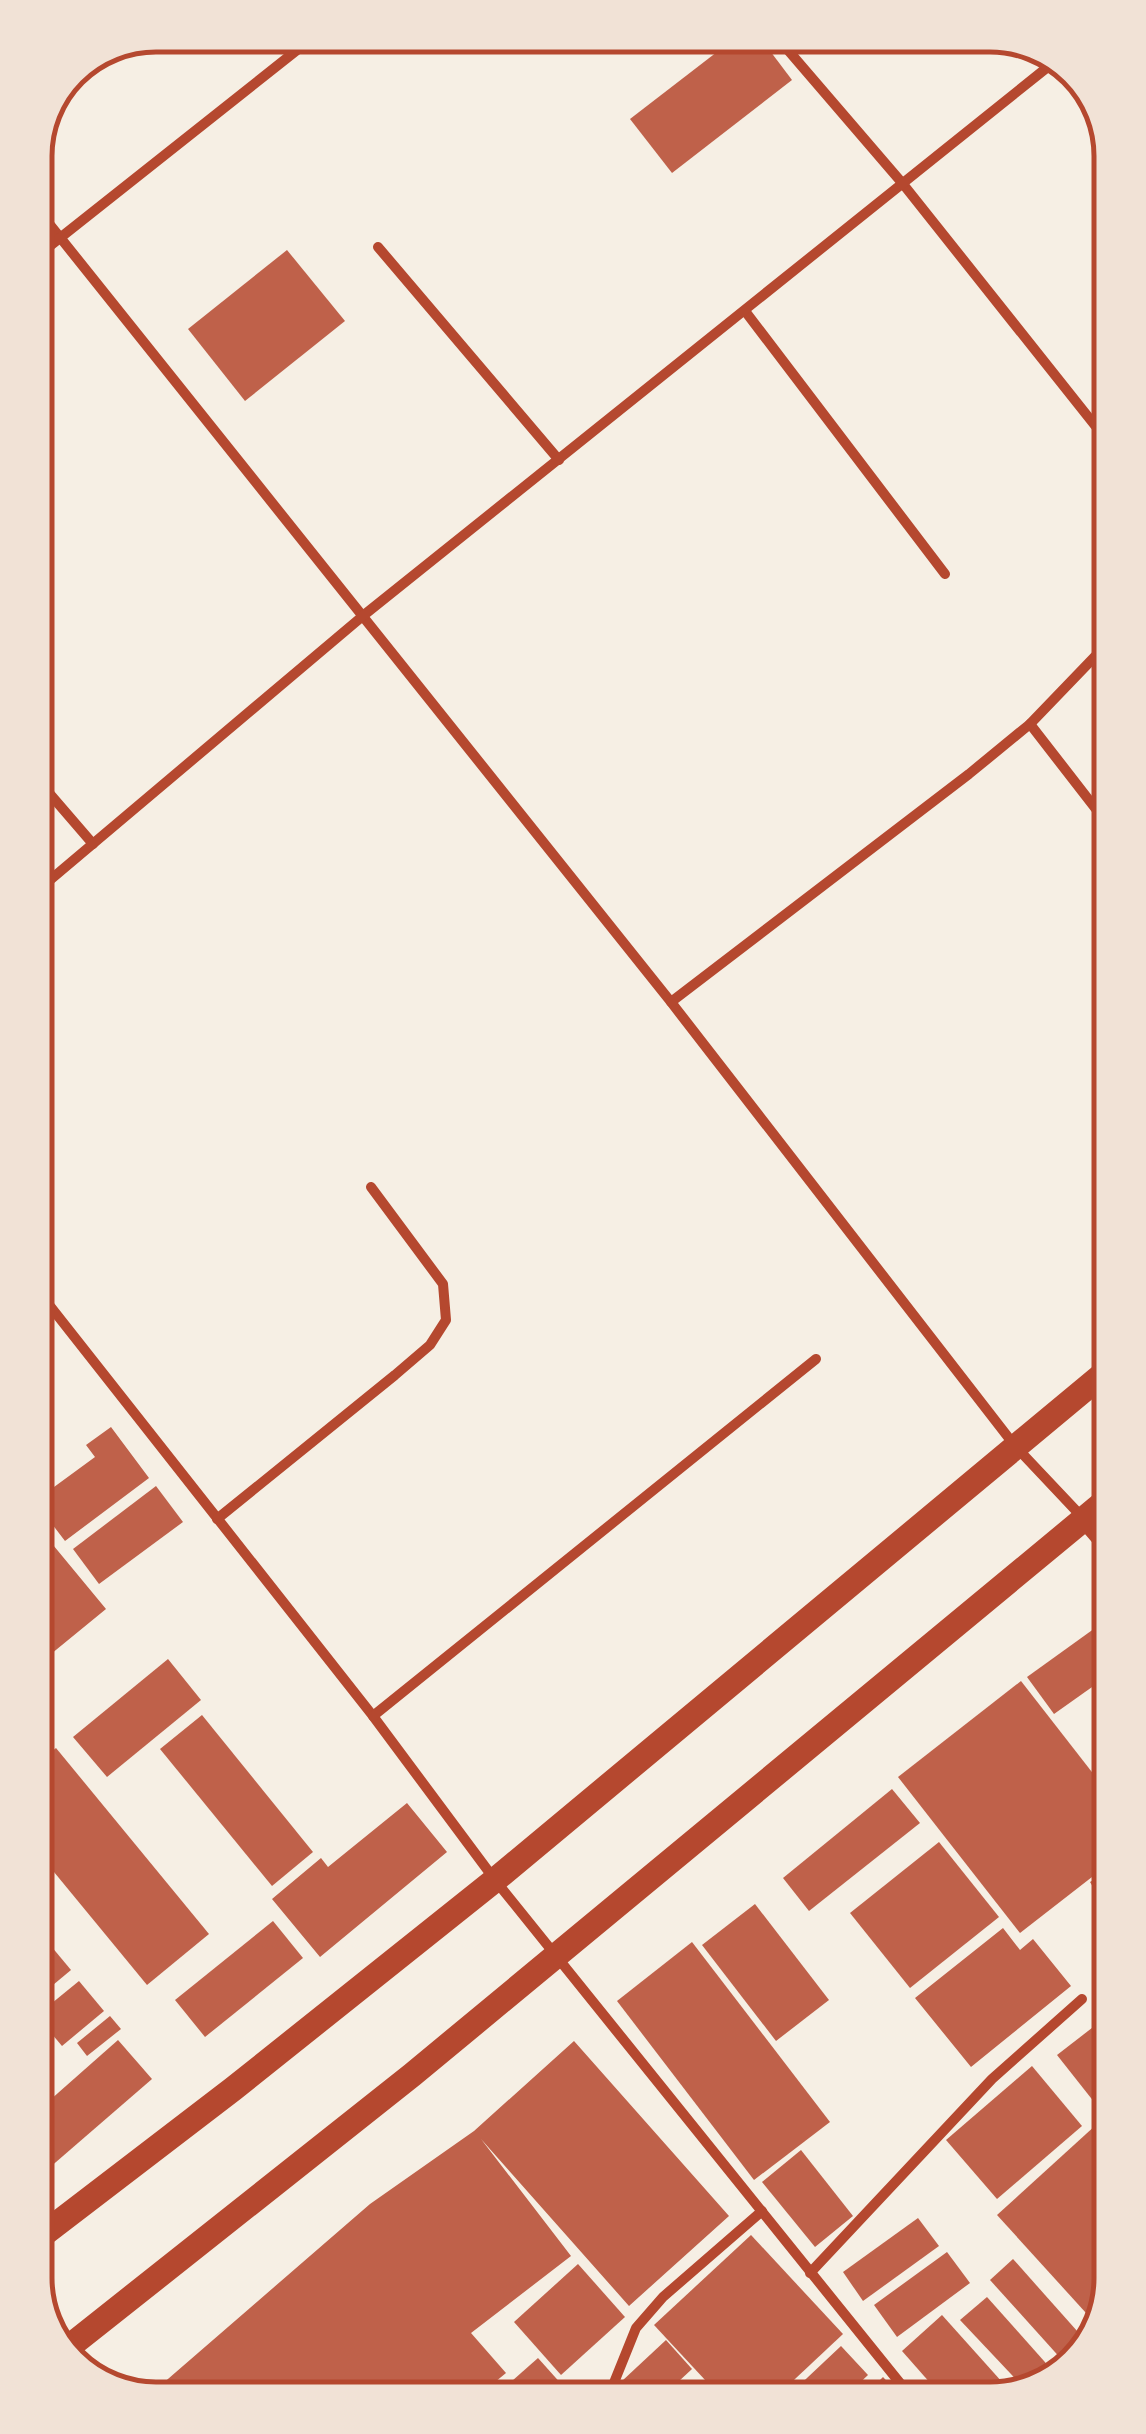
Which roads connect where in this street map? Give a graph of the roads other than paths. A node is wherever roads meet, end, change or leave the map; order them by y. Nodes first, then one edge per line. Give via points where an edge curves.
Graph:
1 (294, 52) edge
2 (790, 53) edge
3 (1045, 69) edge
4 (903, 184) junction
5 (53, 229) edge
6 (59, 237) junction
7 (53, 242) edge
8 (378, 247) dead end
9 (745, 311) junction
10 (1094, 424) edge
11 (559, 460) junction
12 (945, 574) dead end
13 (364, 615) junction
14 (1094, 657) edge
15 (1030, 724) junction
16 (53, 797) edge
17 (1094, 807) edge
18 (92, 844) junction
19 (53, 878) edge
20 (671, 1002) junction
21 (370, 1187) dead end
22 (52, 1310) edge
23 (816, 1359) dead end
24 (1094, 1381) edge
25 (1015, 1446) junction
26 (1094, 1511) edge
27 (218, 1519) junction
28 (1084, 1519) junction
29 (1094, 1531) edge
30 (373, 1716) junction
31 (495, 1880) junction
32 (557, 1956) junction
33 (1082, 2000) dead end
34 (762, 2212) junction
35 (52, 2228) edge
36 (810, 2273) junction
37 (75, 2342) edge
38 (614, 2382) edge
39 (899, 2382) edge

1 - 6 street
2 - 4 street
3 - 4 street
4 - 9 street
4 - 10 street
5 - 6 street
6 - 7 street
6 - 13 street
8 - 11 street
9 - 11 street
9 - 12 street
11 - 13 street
13 - 18 street
13 - 20 street
14 - 15 street
15 - 17 street
15 - 20 street
16 - 18 street
18 - 19 street
20 - 25 street
21 - 27 street via 443,1284 446,1320 430,1345
22 - 27 street
23 - 30 street
24 - 25 main road
25 - 28 street
25 - 31 main road
26 - 28 main road
27 - 30 street
28 - 29 street
28 - 32 main road
30 - 31 street
31 - 32 street
31 - 35 main road
32 - 34 street
32 - 37 main road
33 - 36 street via 992,2079
34 - 36 street
34 - 38 street via 663,2297 636,2328
36 - 39 street

